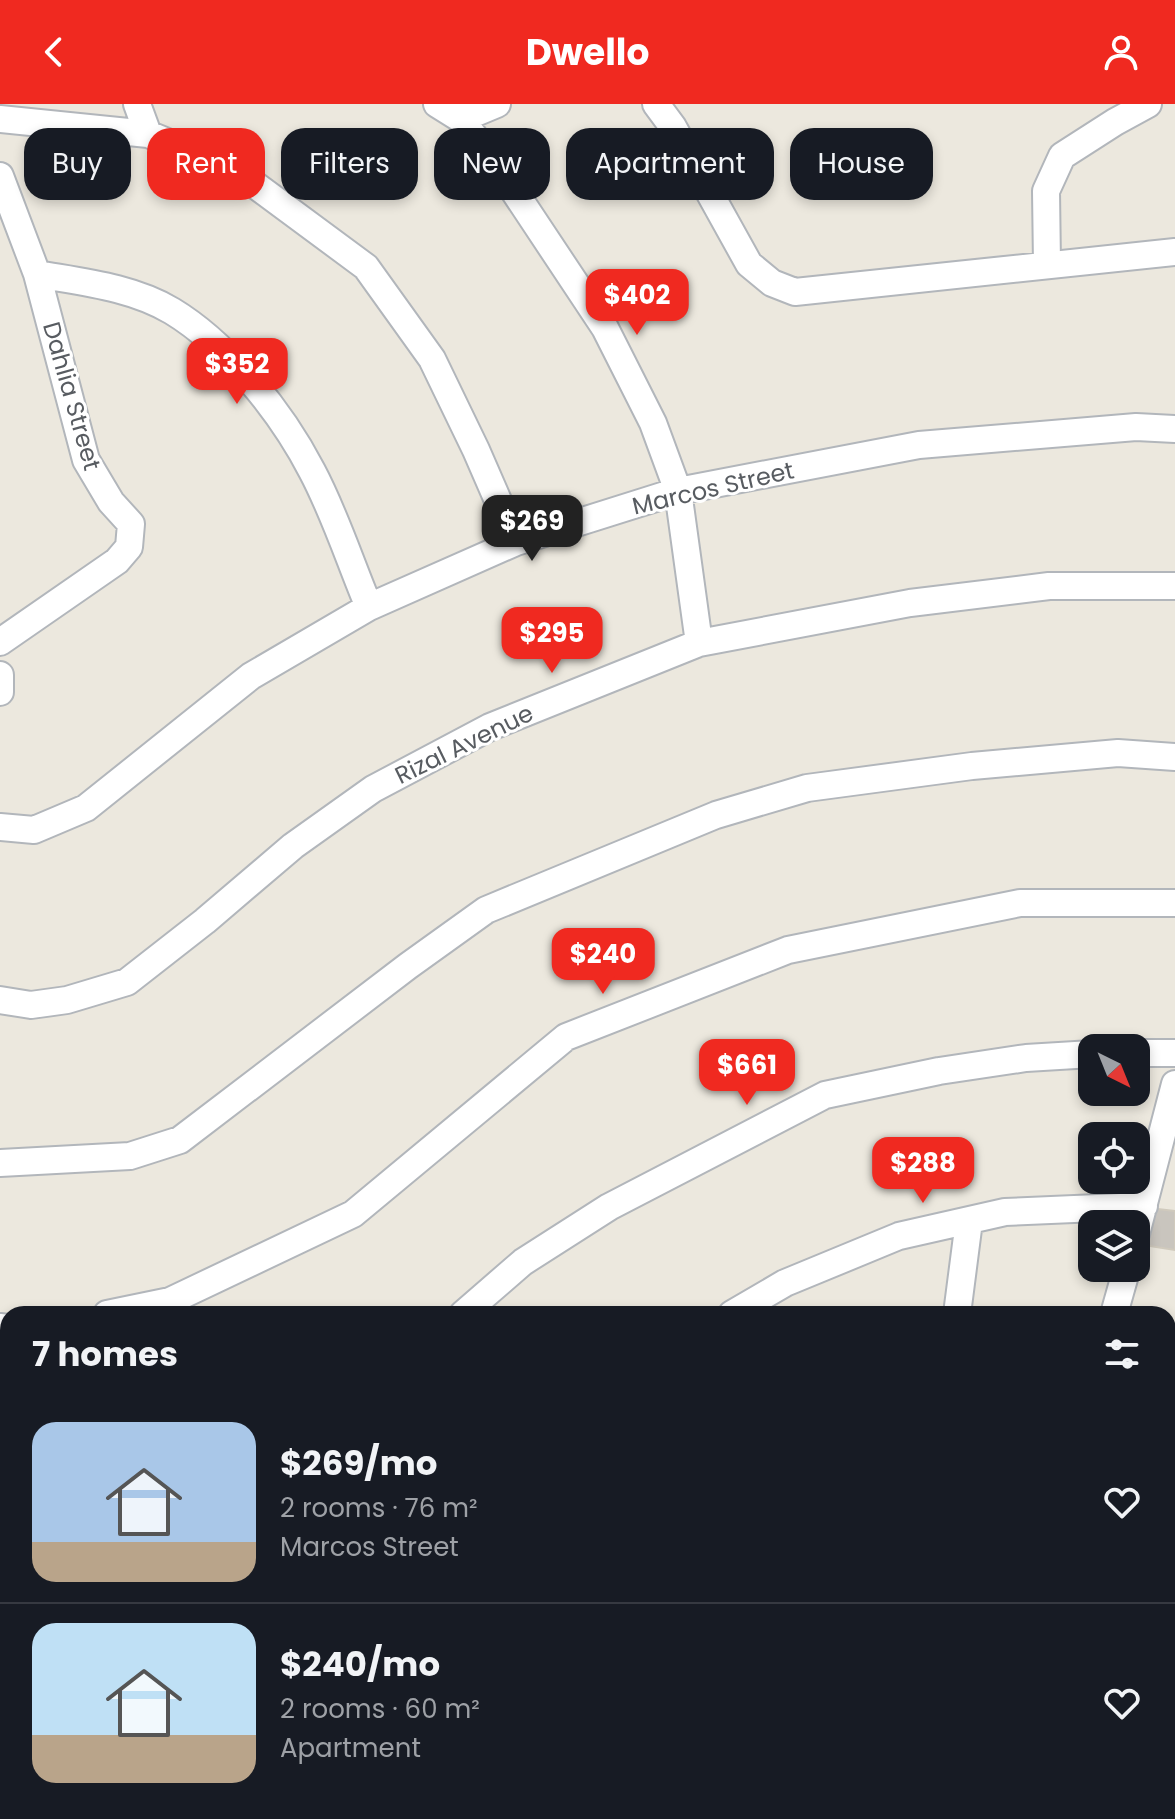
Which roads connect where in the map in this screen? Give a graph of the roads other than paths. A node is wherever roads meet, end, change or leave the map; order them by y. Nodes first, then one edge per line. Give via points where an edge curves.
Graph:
1 (137, 104) edge
2 (437, 104) edge
3 (497, 104) edge
4 (656, 104) edge
5 (1148, 104) edge
6 (0, 119) edge
7 (461, 119) junction
8 (147, 131) edge
9 (147, 134) edge
10 (0, 176) edge
11 (265, 192) edge
12 (1175, 252) edge
13 (1047, 264) junction
14 (37, 274) junction
15 (1175, 429) edge
16 (678, 491) junction
17 (516, 542) junction
18 (1175, 586) edge
19 (369, 607) junction
20 (0, 642) edge
21 (699, 643) junction
22 (0, 675) edge
23 (0, 692) edge
24 (1175, 757) edge
25 (0, 827) edge
26 (1175, 903) edge
27 (0, 1000) edge
28 (1150, 1053) edge
29 (1175, 1053) edge
30 (1078, 1055) edge
31 (1175, 1084) edge
32 (0, 1163) edge
33 (1144, 1206) junction
34 (1143, 1210) edge
35 (969, 1221) junction
36 (1123, 1282) edge
37 (146, 1306) edge
38 (472, 1306) edge
39 (746, 1306) edge
40 (958, 1306) edge
41 (1116, 1306) edge

1 - 8 street
2 - 7 street
3 - 7 street
4 - 13 street via 749,264 772,283 795,292
5 - 13 street via 1062,156 1046,191
6 - 9 street
7 - 16 street via 605,328 653,423
10 - 14 street, Dahlia Street
11 - 17 street via 366,267 432,359
12 - 13 street
14 - 19 street via 114,287 171,310 218,347 272,408 312,471
14 - 20 street, Dahlia Street via 86,460 131,524 129,547 117,561
15 - 16 street, Marcos Street via 1136,427 919,445
16 - 17 street, Marcos Street
16 - 21 street
17 - 19 street, Marcos Street
18 - 21 street, Rizal Avenue via 1033,588 910,603
19 - 25 street, Marcos Street via 251,676 86,808 34,830
21 - 27 street, Rizal Avenue via 490,727 373,789 293,846 127,982 67,1000 31,1005
22 - 23 street
24 - 32 street via 1118,753 972,766 807,788 716,815 486,910 180,1140 130,1156
26 - 37 street via 1020,903 788,950 566,1037 353,1214 170,1301
28 - 29 street
30 - 38 street via 939,1071 825,1095 609,1207 523,1262
31 - 33 street
33 - 34 street
33 - 35 street via 1005,1212
35 - 39 street via 899,1236 785,1283
35 - 40 street
36 - 41 street

